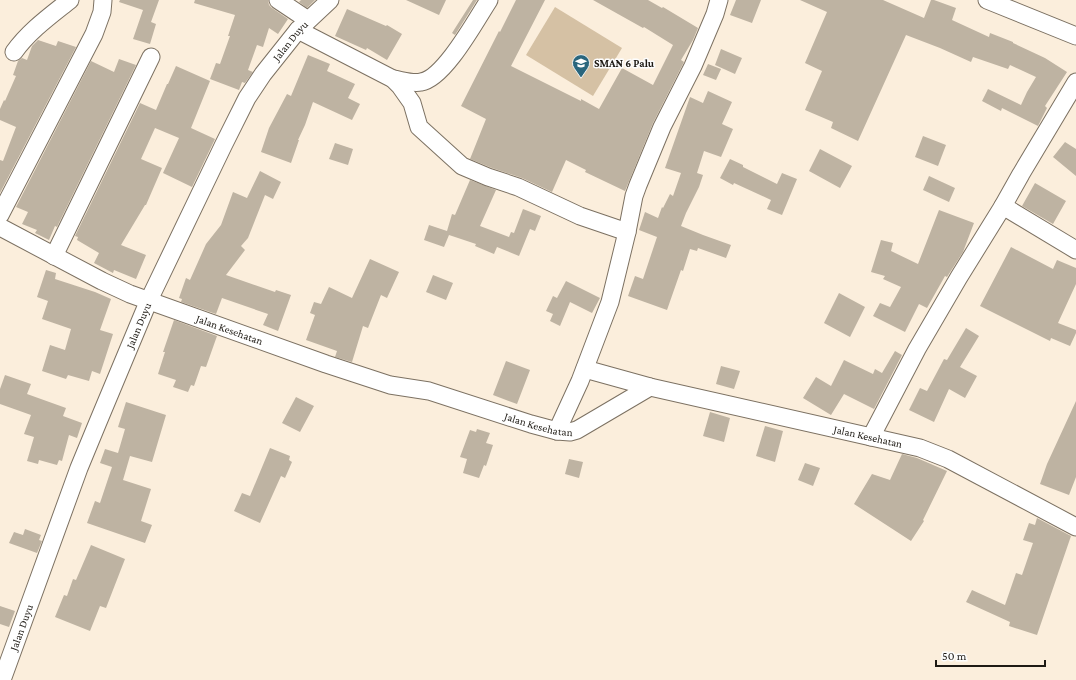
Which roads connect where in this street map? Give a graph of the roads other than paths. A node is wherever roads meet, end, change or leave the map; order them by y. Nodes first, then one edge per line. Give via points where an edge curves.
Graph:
1 (70, 0) edge
2 (103, 0) edge
3 (278, 0) edge
4 (330, 0) edge
5 (489, 0) edge
6 (719, 0) edge
7 (988, 0) edge
8 (303, 25) junction
9 (1076, 36) edge
10 (14, 52) dead end
11 (152, 57) dead end
12 (393, 79) junction
13 (1076, 82) edge
14 (1003, 206) junction
15 (0, 215) edge
16 (0, 227) edge
17 (627, 232) junction
18 (1076, 250) edge
19 (54, 256) junction
20 (149, 300) junction
21 (585, 368) junction
22 (650, 387) junction
23 (557, 431) junction
24 (871, 437) junction
25 (1076, 527) edge
26 (2, 680) edge

1 - 10 street via 29,34
2 - 15 street via 102,12 94,34
3 - 8 street
4 - 8 street, Jalan Duyu
5 - 12 street via 453,56 430,79 419,83
6 - 17 street via 693,66 639,180
7 - 9 street
8 - 12 street
8 - 20 street, Jalan Duyu via 262,74 247,98
11 - 19 street
12 - 17 street via 412,103 419,128 462,166 518,187 580,216
13 - 14 street
14 - 18 street
14 - 24 street via 917,350
16 - 19 street, Jalan Kesehatan
17 - 21 street via 610,302
19 - 20 street, Jalan Kesehatan via 116,288
20 - 23 street, Jalan Kesehatan via 376,381 429,391
20 - 26 street, Jalan Duyu via 79,468
21 - 22 street
21 - 23 street
22 - 23 street, Jalan Kesehatan via 577,430
22 - 24 street, Jalan Kesehatan
24 - 25 street, Jalan Kesehatan via 920,448 941,456

